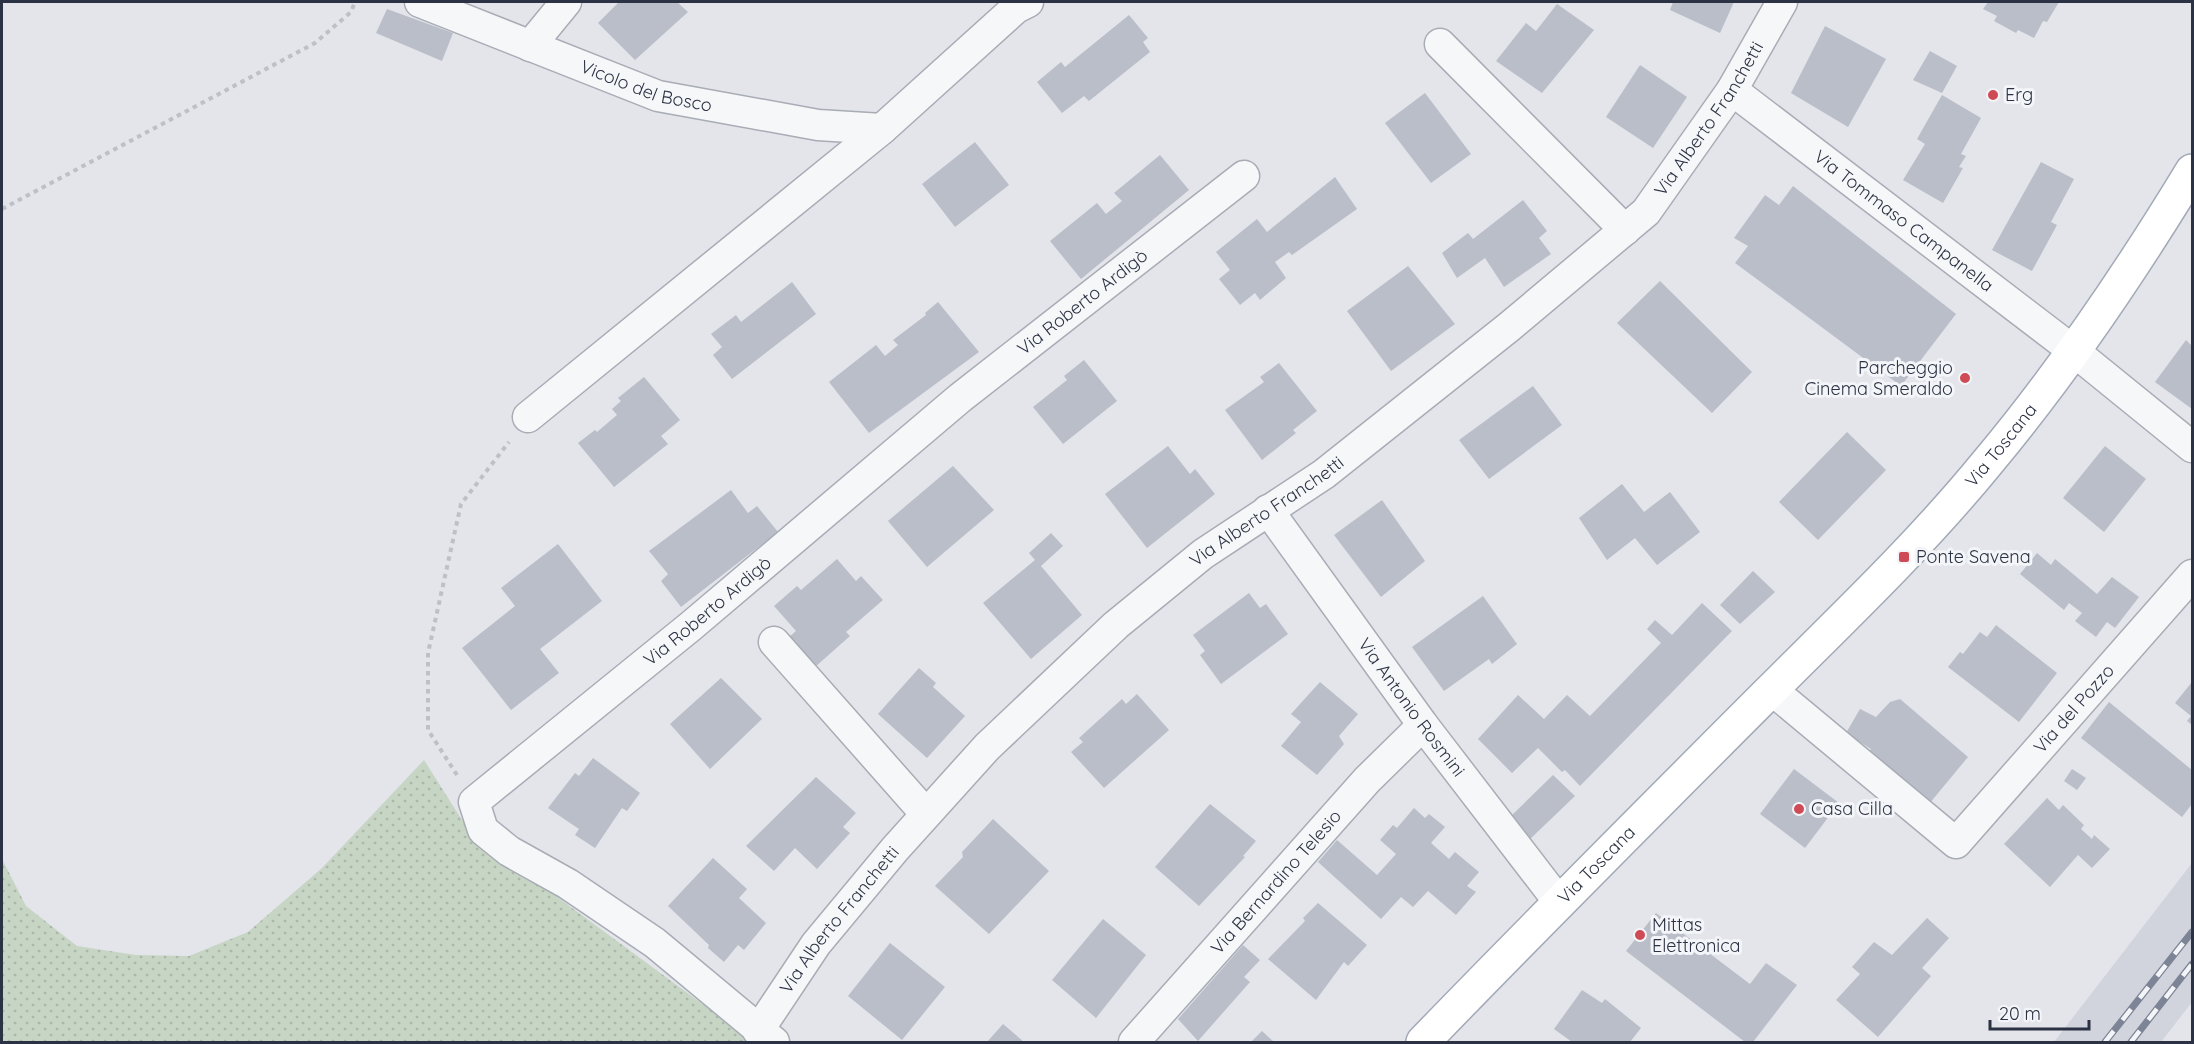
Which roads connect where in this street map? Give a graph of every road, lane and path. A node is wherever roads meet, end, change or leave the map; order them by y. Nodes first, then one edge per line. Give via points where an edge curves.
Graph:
1 (355, 2) edge
2 (420, 2) edge
3 (566, 2) edge
4 (1028, 2) edge
5 (1782, 2) edge
6 (1440, 44) dead end
7 (530, 46) junction
8 (1732, 90) junction
9 (882, 129) junction
10 (2193, 171) edge
11 (1244, 176) dead end
12 (2, 209) edge
13 (1625, 230) junction
14 (2075, 352) junction
15 (528, 417) joint
16 (2193, 447) edge
17 (1268, 510) junction
18 (2193, 575) edge
19 (774, 642) dead end
20 (1772, 690) junction
21 (1423, 725) junction
22 (474, 801) junction
23 (926, 814) junction
24 (1559, 902) junction
25 (766, 1037) edge
26 (1134, 1042) edge
27 (1423, 1042) edge

1 - 12 path via 351,12 315,43
2 - 7 street, Vicolo del Bosco
3 - 7 street
4 - 9 street via 1016,8
5 - 8 street, Via Alberto Franchetti
6 - 13 street
7 - 9 street, Vicolo del Bosco via 658,96 818,125
8 - 13 street, Via Alberto Franchetti via 1646,212
8 - 14 street, Via Tommaso Campanella
9 - 15 street
10 - 14 main road, Via Toscana
11 - 22 street, Via Roberto Ardigò via 960,398 691,626
13 - 17 street, Via Alberto Franchetti via 1324,474
14 - 16 street
14 - 20 main road, Via Toscana via 1986,465 1904,557
15 - 22 path via 461,504 428,653 428,730
17 - 21 street, Via Antonio Rosmini
17 - 23 street, Via Alberto Franchetti via 1203,554 1116,625 987,747
18 - 20 street, Via del Pozzo via 1956,843
19 - 23 street
20 - 24 main road, Via Toscana
21 - 24 street, Via Antonio Rosmini
21 - 26 street, Via Bernardino Telesio via 1367,780
22 - 25 street via 483,830 500,844 655,943
23 - 25 street, Via Alberto Franchetti via 816,944
24 - 27 main road, Via Toscana

